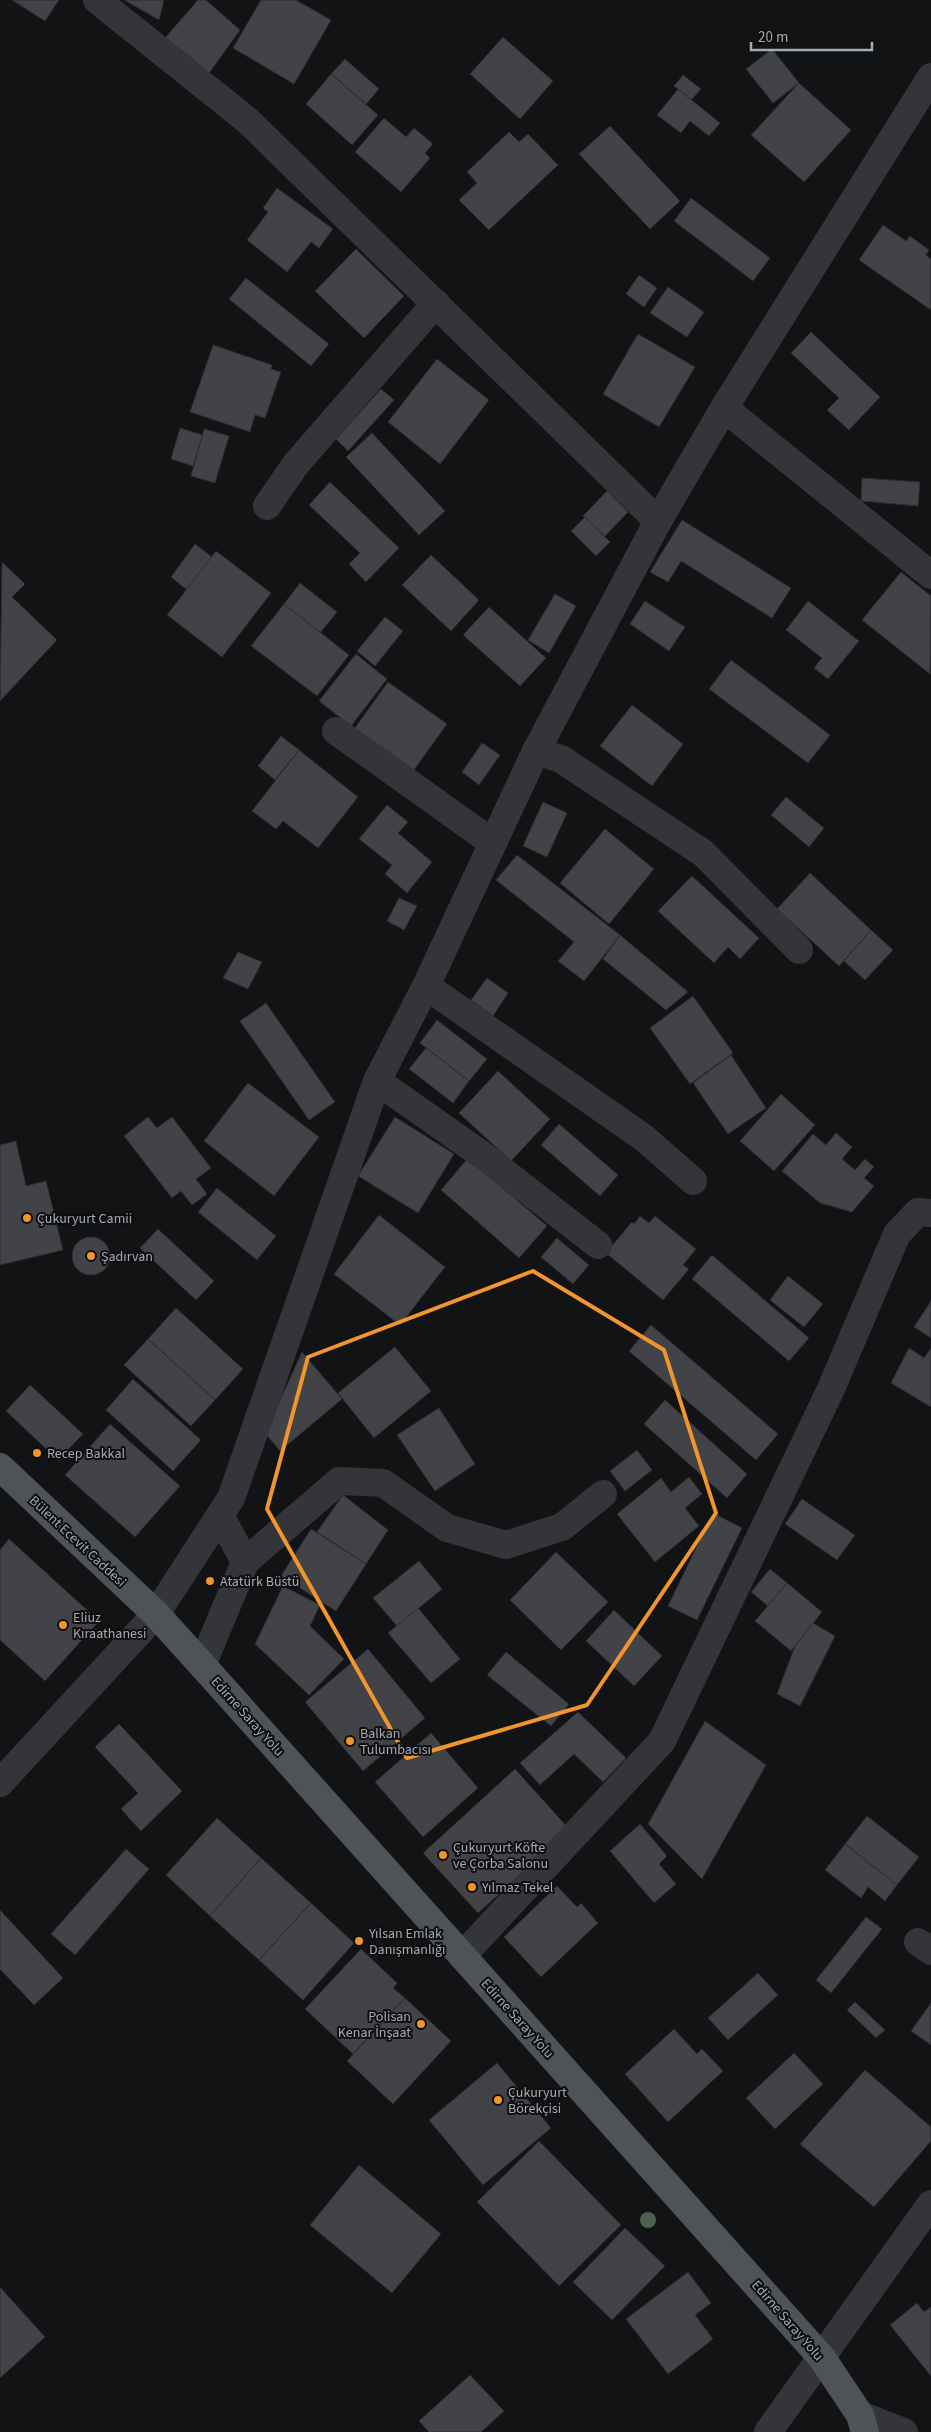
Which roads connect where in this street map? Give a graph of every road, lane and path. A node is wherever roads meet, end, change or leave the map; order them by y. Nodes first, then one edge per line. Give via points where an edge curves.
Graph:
1 (97, 0) edge
2 (931, 77) edge
3 (436, 303) junction
4 (724, 408) junction
5 (267, 506) dead end
6 (658, 521) junction
7 (931, 574) edge
8 (336, 731) dead end
9 (536, 752) junction
10 (492, 843) junction
11 (800, 950) dead end
12 (426, 986) junction
13 (377, 1081) junction
14 (693, 1181) dead end
15 (931, 1213) edge
16 (598, 1244) dead end
17 (0, 1468) edge
18 (603, 1494) dead end
19 (220, 1515) junction
20 (245, 1562) junction
21 (156, 1614) junction
22 (202, 1665) junction
23 (0, 1783) edge
24 (462, 1956) junction
25 (931, 2204) edge
26 (822, 2358) junction
27 (863, 2423) edge
28 (768, 2432) edge
29 (904, 2432) edge

1 - 3 street via 247,120
2 - 4 street
3 - 5 street via 296,464
3 - 6 street
4 - 6 street
4 - 7 street
6 - 9 street
8 - 10 street
9 - 10 street
9 - 11 street via 560,760 703,853
10 - 12 street
12 - 13 street
12 - 14 street via 644,1138
13 - 16 street via 485,1157
13 - 19 street via 231,1498
15 - 24 street via 918,1212 898,1234 830,1390 662,1741
17 - 21 main road, Bülent Ecevit Caddesi
18 - 20 street via 562,1527 506,1545 447,1528 383,1483 338,1481
19 - 20 street
19 - 21 street
20 - 22 street
21 - 22 main road, Edirne Saray Yolu
21 - 23 street
22 - 24 main road, Edirne Saray Yolu
24 - 26 main road, Edirne Saray Yolu
25 - 26 street
26 - 27 main road, Edirne Saray Yolu
26 - 28 street
27 - 29 street

